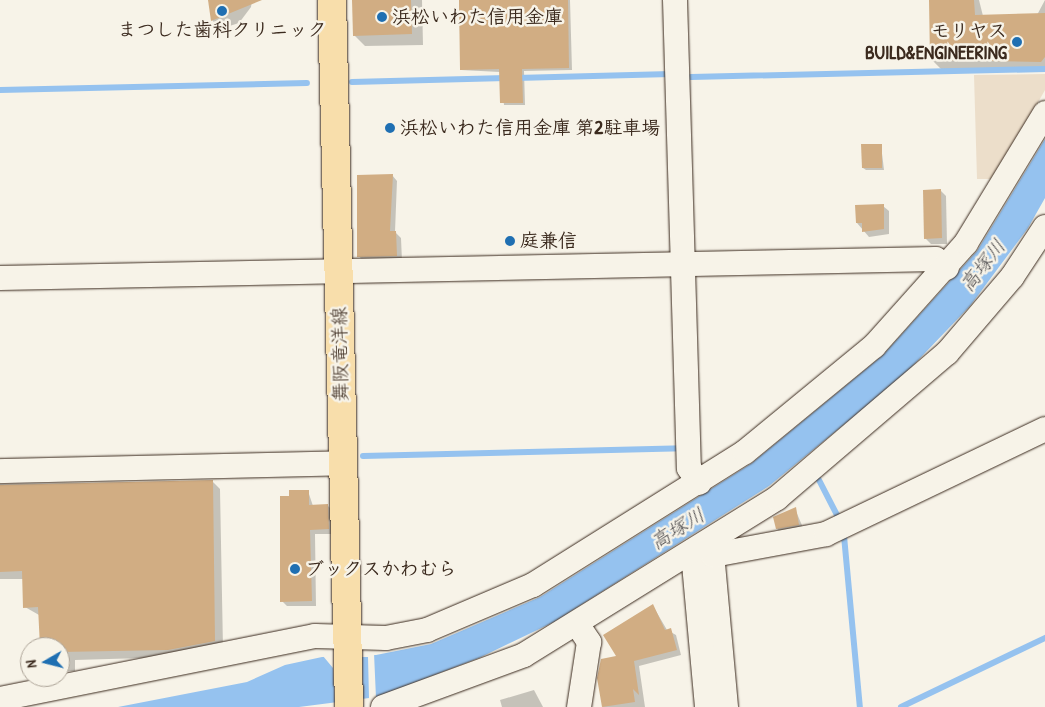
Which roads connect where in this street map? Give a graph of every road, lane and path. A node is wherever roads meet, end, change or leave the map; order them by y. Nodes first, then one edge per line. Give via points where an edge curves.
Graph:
1 (332, 0) edge
2 (675, 0) edge
3 (1045, 113) edge
4 (1045, 227) edge
5 (684, 263) junction
6 (947, 268) junction
7 (338, 270) junction
8 (0, 278) edge
9 (1045, 428) edge
10 (343, 463) junction
11 (0, 471) edge
12 (699, 483) junction
13 (706, 550) junction
14 (577, 624) junction
15 (347, 644) junction
16 (0, 699) edge
17 (349, 705) edge
18 (383, 707) edge
19 (579, 707) edge
20 (707, 707) edge
21 (726, 707) edge

1 - 7 main road, 舞阪竜洋線
2 - 5 street
3 - 6 street via 993,205
4 - 13 street via 981,316 912,387 806,476
5 - 6 street via 936,259
5 - 7 street
5 - 12 street via 690,468
6 - 12 street via 874,346 772,432
7 - 8 street
7 - 10 main road, 舞阪竜洋線
9 - 13 street via 826,534
10 - 11 street
10 - 15 main road, 舞阪竜洋線
12 - 15 street via 499,603 427,630
13 - 14 street
13 - 20 street
13 - 21 street
14 - 18 street via 484,672
14 - 19 street via 588,642
15 - 16 street via 315,636
15 - 17 main road, 舞阪竜洋線

